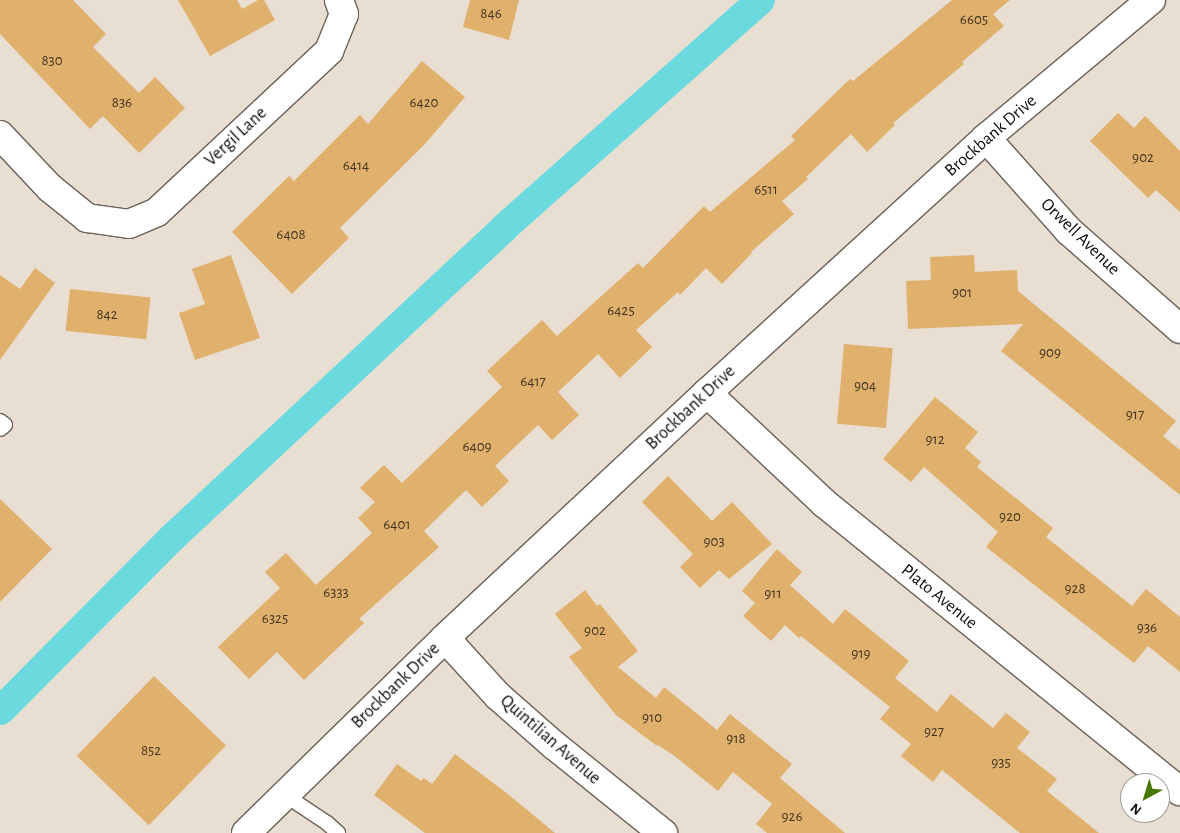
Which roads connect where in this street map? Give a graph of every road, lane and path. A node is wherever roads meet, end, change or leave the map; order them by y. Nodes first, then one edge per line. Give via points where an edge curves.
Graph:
1 (339, 0) edge
2 (1151, 0) edge
3 (0, 135) edge
4 (986, 138) junction
5 (1180, 329) edge
6 (706, 394) junction
7 (0, 421) edge
8 (0, 429) edge
9 (445, 638) junction
10 (1180, 791) edge
11 (285, 795) junction
12 (246, 833) edge
13 (338, 833) edge
14 (663, 833) edge

1 - 3 street, Vergil Lane via 344,14 329,51 157,212 129,224 88,218 50,188
2 - 4 street, Brockbank Drive
4 - 5 street, Orwell Avenue via 1069,231
4 - 6 street, Brockbank Drive
6 - 9 street, Brockbank Drive
6 - 10 street, Plato Avenue via 824,503
7 - 8 lane via 4,425
9 - 11 street, Brockbank Drive
9 - 14 street, Quintilian Avenue via 498,696
11 - 12 street, Brockbank Drive
11 - 13 lane

